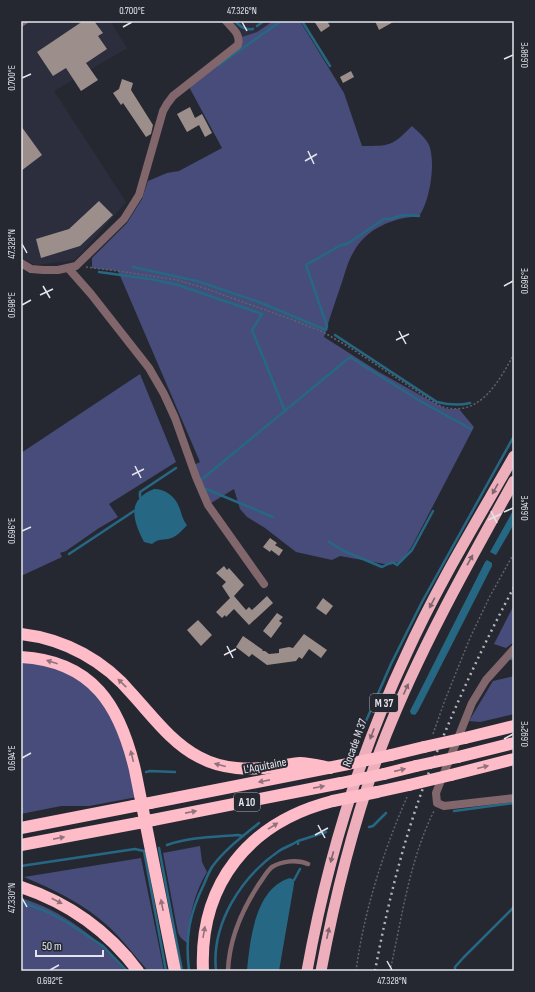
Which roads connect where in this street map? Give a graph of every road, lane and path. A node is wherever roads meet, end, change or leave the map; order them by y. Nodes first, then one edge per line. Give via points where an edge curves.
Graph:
1 (27, 21) edge
2 (226, 21) edge
3 (21, 25) edge
4 (22, 264) edge
5 (72, 267) junction
6 (514, 354) edge
7 (514, 456) edge
8 (514, 481) edge
9 (264, 584) dead end
10 (21, 634) edge
11 (514, 649) edge
12 (21, 657) edge
13 (514, 726) edge
14 (514, 743) edge
15 (514, 759) edge
16 (330, 768) junction
17 (514, 798) edge
18 (439, 804) junction
19 (21, 828) edge
20 (21, 845) edge
21 (308, 864) dead end
22 (21, 886) edge
23 (138, 971) edge
24 (175, 971) edge
25 (203, 971) edge
26 (228, 971) edge
27 (306, 971) edge
28 (321, 971) edge
29 (390, 971) edge

1 - 3 lane
2 - 5 street via 237,33 238,45 172,96 163,111 139,195 124,218
4 - 5 street via 31,269 58,270
5 - 6 path via 118,270 176,280 293,320 323,332 349,347 447,409 459,409 484,399
5 - 9 street via 149,368 175,418 208,505
7 -> 27 highway, Rocade M 37 / M 37 via 424,617 372,733 335,844
28 -> 8 highway, M 37 via 344,864 362,801 385,737 442,613
16 -> 10 highway via 300,763 244,769 212,763 198,757 176,741 124,684 91,658 59,643
11 - 18 street via 486,680 472,703 436,793
24 -> 12 highway via 130,746 123,727 103,695 82,676 54,662
13 - 16 highway, L'Aquitaine / A 10, bridge
20 -> 14 highway, A 10, bridge via 341,783
25 -> 15 highway, bridge via 203,943 209,912 218,888 247,847 270,828 307,809 333,801
16 -> 19 highway, L'Aquitaine / A 10, bridge
17 - 18 street via 452,806
18 - 29 path via 419,848
21 - 26 lane via 298,861 279,864 268,871 246,904 228,956
22 -> 23 highway via 52,899 91,922 116,945

